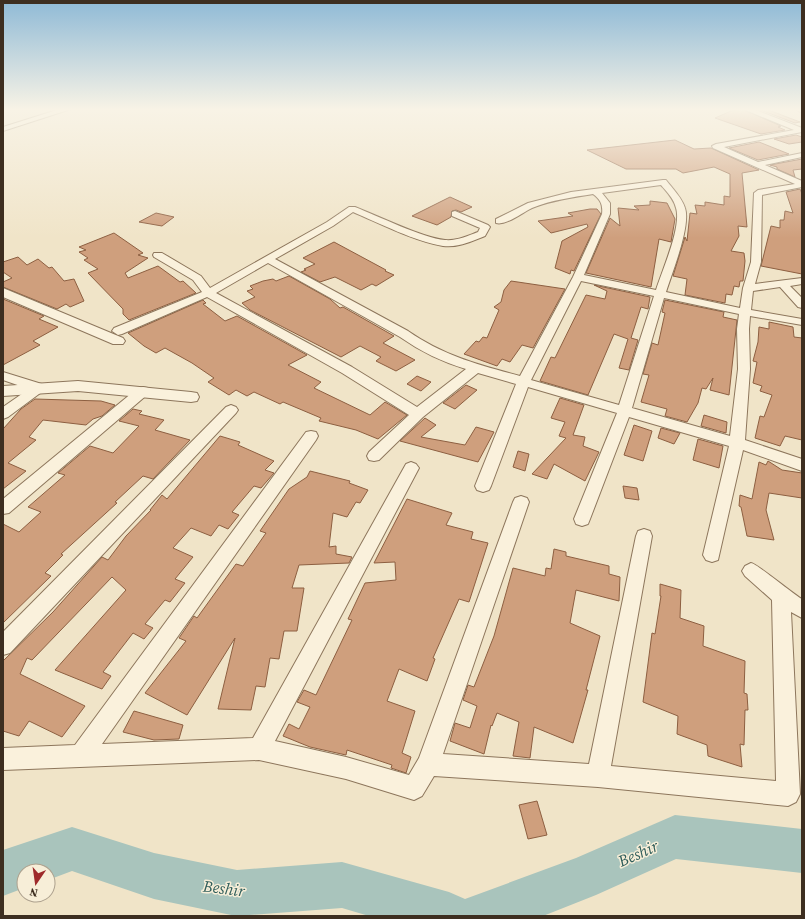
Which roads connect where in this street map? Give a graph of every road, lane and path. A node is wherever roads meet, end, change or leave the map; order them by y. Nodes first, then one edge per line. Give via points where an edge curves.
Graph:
1 (730, 152) edge
2 (802, 155) edge
3 (758, 164) junction
4 (802, 184) edge
5 (594, 191) junction
6 (455, 214) dead end
7 (499, 222) dead end
8 (158, 256) dead end
9 (269, 260) junction
10 (578, 277) junction
11 (802, 281) edge
12 (782, 283) junction
13 (748, 288) junction
14 (3, 292) edge
15 (208, 293) junction
16 (660, 294) junction
17 (802, 305) edge
18 (745, 312) junction
19 (802, 322) edge
20 (118, 336) joint
21 (474, 368) junction
22 (3, 376) edge
23 (523, 383) junction
24 (40, 388) junction
25 (3, 391) edge
26 (143, 391) junction
27 (191, 397) dead end
28 (231, 410) dead end
29 (624, 412) junction
30 (3, 414) edge
31 (418, 414) junction
32 (311, 436) dead end
33 (737, 443) junction
34 (374, 456) dead end
35 (802, 465) edge
36 (411, 468) dead end
37 (483, 486) dead end
38 (521, 502) dead end
39 (3, 508) edge
40 (582, 519) dead end
41 (644, 536) dead end
42 (712, 555) dead end
43 (751, 572) dead end
44 (781, 596) junction
45 (802, 609) edge
46 (3, 646) edge
47 (259, 749) junction
48 (81, 755) junction
49 (3, 759) edge
50 (428, 764) junction
51 (598, 776) junction

1 - 3 street
2 - 3 street
3 - 4 street
4 - 13 street via 758,193 756,262
5 - 7 street via 537,203
5 - 10 street via 608,204
5 - 16 street via 663,182 677,200 682,213 680,228
6 - 9 street via 485,227 482,234 460,242 444,243 352,209
8 - 15 street via 197,278
9 - 15 street
9 - 21 street via 420,345
10 - 16 street
10 - 23 street
11 - 12 street
12 - 13 street
12 - 17 street
13 - 18 street
14 - 20 street
15 - 20 street
15 - 31 street via 347,370
16 - 18 street
16 - 29 street
18 - 19 street
18 - 33 street via 744,369
21 - 23 street
21 - 31 street
22 - 24 street
23 - 29 street
23 - 37 street
24 - 25 street
24 - 26 street via 78,386
24 - 30 street
26 - 27 street
26 - 39 street
28 - 46 street
29 - 33 street
29 - 40 street
31 - 34 street
32 - 48 street
33 - 35 street
33 - 42 street
36 - 47 street
38 - 50 street
41 - 51 street
43 - 44 street
44 - 45 street
44 - 51 street via 788,794
47 - 48 street
47 - 50 street via 346,768 414,788
48 - 49 street
50 - 51 street

